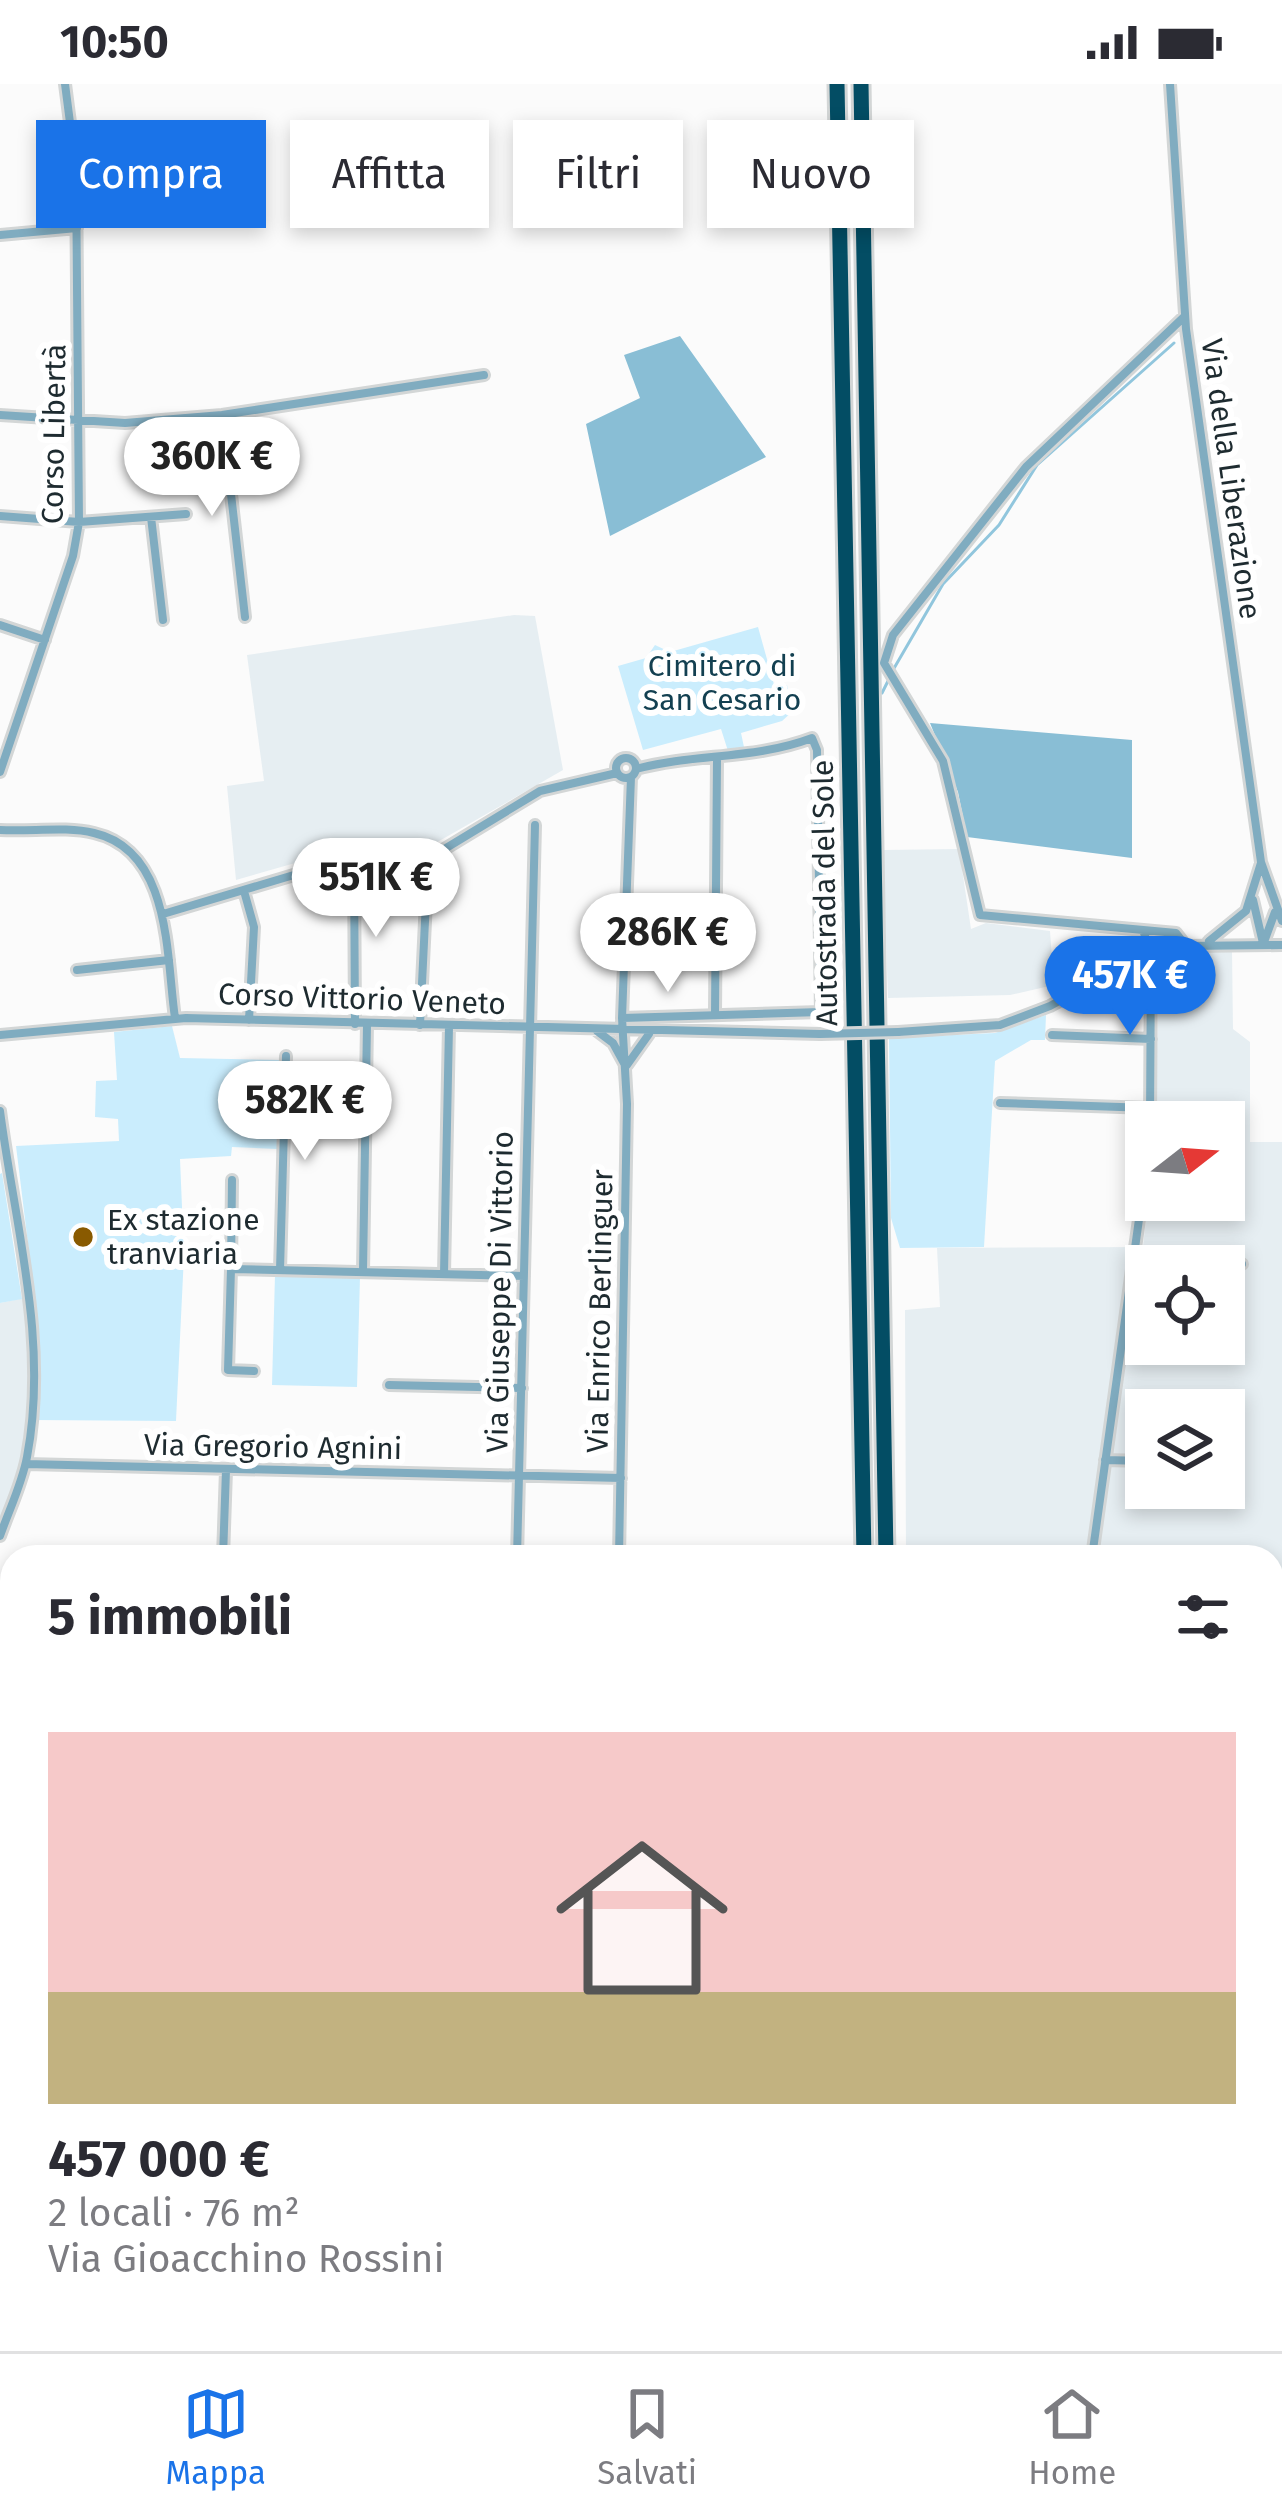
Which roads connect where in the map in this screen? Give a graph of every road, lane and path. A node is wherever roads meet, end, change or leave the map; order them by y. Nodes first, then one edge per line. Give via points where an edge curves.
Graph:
1 (65, 84) edge
2 (837, 84) edge
3 (861, 84) edge
4 (1170, 84) edge
5 (68, 120) edge
6 (76, 228) joint
7 (0, 235) edge
8 (1185, 316) junction
9 (484, 375) dead end
10 (0, 415) edge
11 (222, 415) junction
12 (82, 422) junction
13 (185, 514) dead end
14 (0, 516) edge
15 (151, 517) junction
16 (79, 522) junction
17 (245, 617) dead end
18 (163, 620) dead end
19 (0, 625) edge
20 (45, 640) junction
21 (717, 759) junction
22 (0, 772) edge
23 (617, 773) junction
24 (634, 773) junction
25 (535, 825) dead end
26 (0, 830) edge
27 (354, 857) junction
28 (428, 860) junction
29 (1261, 862) junction
30 (244, 891) dead end
31 (1253, 898) junction
32 (1276, 908) junction
33 (163, 914) junction
34 (1282, 921) edge
35 (1143, 930) junction
36 (1204, 944) junction
37 (1263, 944) junction
38 (1282, 945) edge
39 (1186, 946) junction
40 (1151, 954) junction
41 (169, 960) junction
42 (77, 970) dead end
43 (715, 1015) junction
44 (175, 1018) junction
45 (622, 1018) junction
46 (249, 1020) junction
47 (356, 1024) junction
48 (367, 1024) junction
49 (420, 1025) junction
50 (448, 1026) junction
51 (529, 1028) junction
52 (597, 1031) junction
53 (624, 1033) junction
54 (650, 1033) junction
55 (0, 1035) edge
56 (1052, 1035) dead end
57 (1151, 1039) junction
58 (286, 1055) dead end
59 (626, 1066) junction
60 (1150, 1101) edge
61 (1000, 1103) dead end
62 (1125, 1107) edge
63 (0, 1111) edge
64 (232, 1180) dead end
65 (232, 1269) junction
66 (280, 1270) junction
67 (363, 1271) junction
68 (444, 1274) junction
69 (524, 1276) junction
70 (1125, 1321) edge
71 (254, 1371) dead end
72 (389, 1385) dead end
73 (522, 1388) junction
74 (1106, 1460) junction
75 (1125, 1460) edge
76 (26, 1464) junction
77 (226, 1470) junction
78 (520, 1474) junction
79 (620, 1478) junction
80 (0, 1535) edge
81 (224, 1545) edge
82 (517, 1545) edge
83 (619, 1545) edge
84 (864, 1545) edge
85 (886, 1545) edge
86 (1094, 1545) edge

1 - 5 street, Corso Libertà
2 - 84 highway, Autostrada del Sole
3 - 85 highway, Autostrada del Sole
4 - 8 street, Via della Liberazione
6 - 7 street
6 - 12 street, Corso Libertà
8 - 29 street, Via della Liberazione
8 - 35 street, Via della Liberazione via 1026,467 885,653 886,670 944,761 980,915
9 - 11 street
10 - 12 street
11 - 12 street
11 - 17 street
12 - 16 street, Corso Libertà
13 - 15 street
14 - 16 street
15 - 16 street
15 - 18 street
16 - 20 street, Corso Libertà
19 - 20 street
20 - 22 street, Corso Libertà
21 - 24 street via 681,756
21 - 43 street
21 - 43 street via 769,754 812,738 817,750 821,1012
23 - 24 street
23 - 24 street via 623,759 633,760
23 - 28 street via 539,791
24 - 45 street, Via Enrico Berlinguer
25 - 51 street, Via Giuseppe Di Vittorio
26 - 33 street via 109,837 133,855
27 - 28 street
27 - 33 street
27 - 47 street
28 - 49 street
29 - 31 street, Via della Liberazione
29 - 32 street, Via della Liberazione
30 - 46 street via 254,927
31 - 36 street via 1233,926
31 - 37 street, Via della Liberazione
32 - 34 street, Via della Liberazione
32 - 37 street
33 - 41 street
35 - 39 street, Via della Liberazione via 1176,933
35 - 40 street
36 - 37 street, Corso Vittorio Veneto
36 - 39 street, Corso Vittorio Veneto
37 - 38 street, Corso Vittorio Veneto
39 - 40 street, Corso Vittorio Veneto
40 - 54 street, Corso Vittorio Veneto, bridge via 1019,1019 979,1029
40 - 57 street
41 - 42 street
41 - 44 street
43 - 45 street
44 - 46 street, Corso Vittorio Veneto
44 - 55 street, Corso Vittorio Veneto
45 - 53 street, Via Enrico Berlinguer
46 - 47 street, Corso Vittorio Veneto
47 - 48 street, Corso Vittorio Veneto
48 - 49 street, Corso Vittorio Veneto
48 - 67 street
49 - 50 street, Corso Vittorio Veneto
50 - 51 street, Corso Vittorio Veneto
50 - 68 street
51 - 52 street, Corso Vittorio Veneto
51 - 69 street, Via Giuseppe Di Vittorio
52 - 53 street, Corso Vittorio Veneto
52 - 59 street
53 - 54 street, Corso Vittorio Veneto
53 - 59 street, Via Enrico Berlinguer
54 - 59 street
56 - 57 street
57 - 60 street
58 - 66 street
59 - 79 street, Via Enrico Berlinguer
61 - 62 street
63 - 76 street via 34,1342
64 - 65 street
65 - 66 street
65 - 71 street via 228,1370
66 - 67 street
67 - 68 street
68 - 69 street
69 - 73 street, Via Giuseppe Di Vittorio
70 - 74 street
72 - 73 street
73 - 78 street, Via Giuseppe Di Vittorio
74 - 75 street
74 - 86 street
76 - 77 street, Via Gregorio Agnini
76 - 80 street
77 - 78 street, Via Gregorio Agnini
77 - 81 street
78 - 79 street, Via Gregorio Agnini
78 - 82 street, Via Giuseppe Di Vittorio
79 - 83 street, Via Enrico Berlinguer

